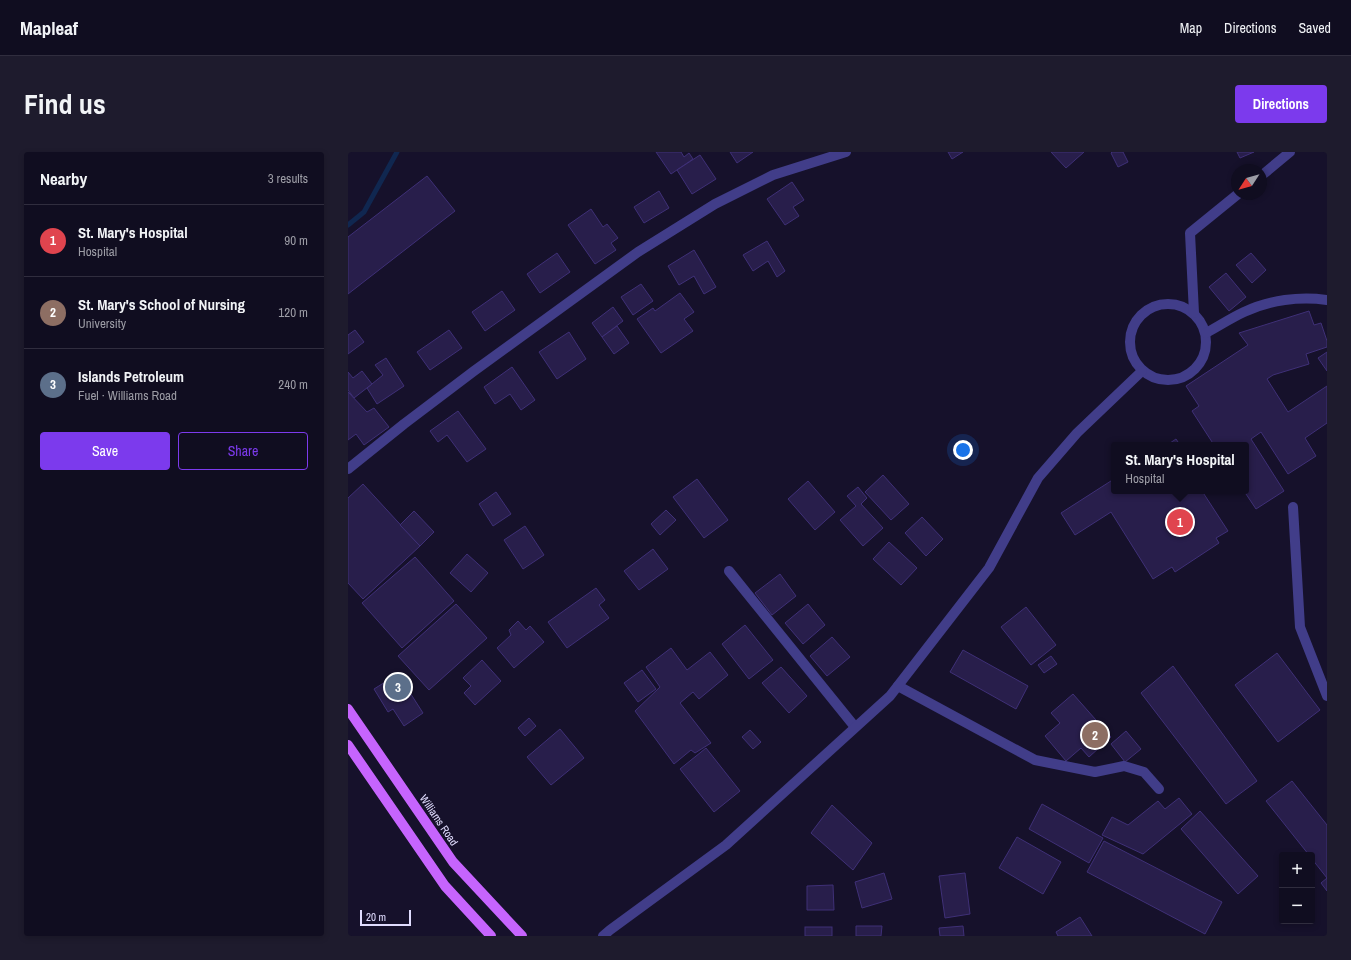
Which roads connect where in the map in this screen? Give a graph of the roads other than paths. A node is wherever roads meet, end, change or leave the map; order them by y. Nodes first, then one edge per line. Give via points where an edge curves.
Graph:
1 (846, 152) edge
2 (1290, 152) edge
3 (1267, 171) edge
4 (1231, 200) edge
5 (1327, 300) edge
6 (1194, 314) junction
7 (1206, 333) junction
8 (1142, 371) junction
9 (348, 469) edge
10 (1293, 507) dead end
11 (730, 571) dead end
12 (898, 686) junction
13 (1327, 696) edge
14 (348, 709) edge
15 (855, 727) junction
16 (348, 745) edge
17 (1159, 789) dead end
18 (491, 936) edge
19 (522, 936) edge
20 (603, 936) edge

1 - 9 street via 773,175 715,204 645,248 474,371
2 - 3 street
4 - 6 street via 1190,233
5 - 7 street via 1314,298 1279,301 1245,312
6 - 7 street
6 - 8 street via 1174,304 1147,310 1131,330 1131,353
7 - 8 street via 1205,353 1188,376 1164,381
8 - 12 street via 1077,433 1038,478 989,568
10 - 13 street via 1300,627
11 - 15 street
12 - 15 street
12 - 17 street via 1035,760 1095,772 1124,766 1144,772
14 - 19 main road, Williams Road via 453,862
15 - 20 street via 726,845
16 - 18 main road via 445,886

